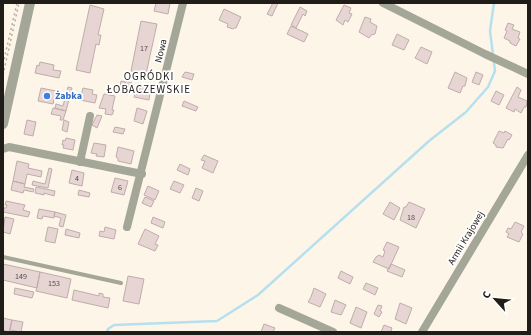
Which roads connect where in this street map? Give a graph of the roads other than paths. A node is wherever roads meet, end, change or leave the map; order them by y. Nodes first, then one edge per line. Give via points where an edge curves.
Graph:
1 (30, 3) edge
2 (183, 3) edge
3 (383, 3) edge
4 (528, 74) edge
5 (90, 116) dead end
6 (3, 124) edge
7 (3, 149) edge
8 (528, 155) edge
9 (80, 162) junction
10 (142, 174) junction
11 (128, 227) dead end
12 (3, 257) edge
13 (121, 283) dead end
14 (279, 308) dead end
15 (334, 332) edge
16 (422, 332) edge

1 - 6 street
2 - 10 street, Nowa
3 - 4 street
5 - 9 street
7 - 9 street via 9,147
8 - 16 street, Armii Krajowej
9 - 10 street
10 - 11 street, Nowa
12 - 13 lane
14 - 15 street

